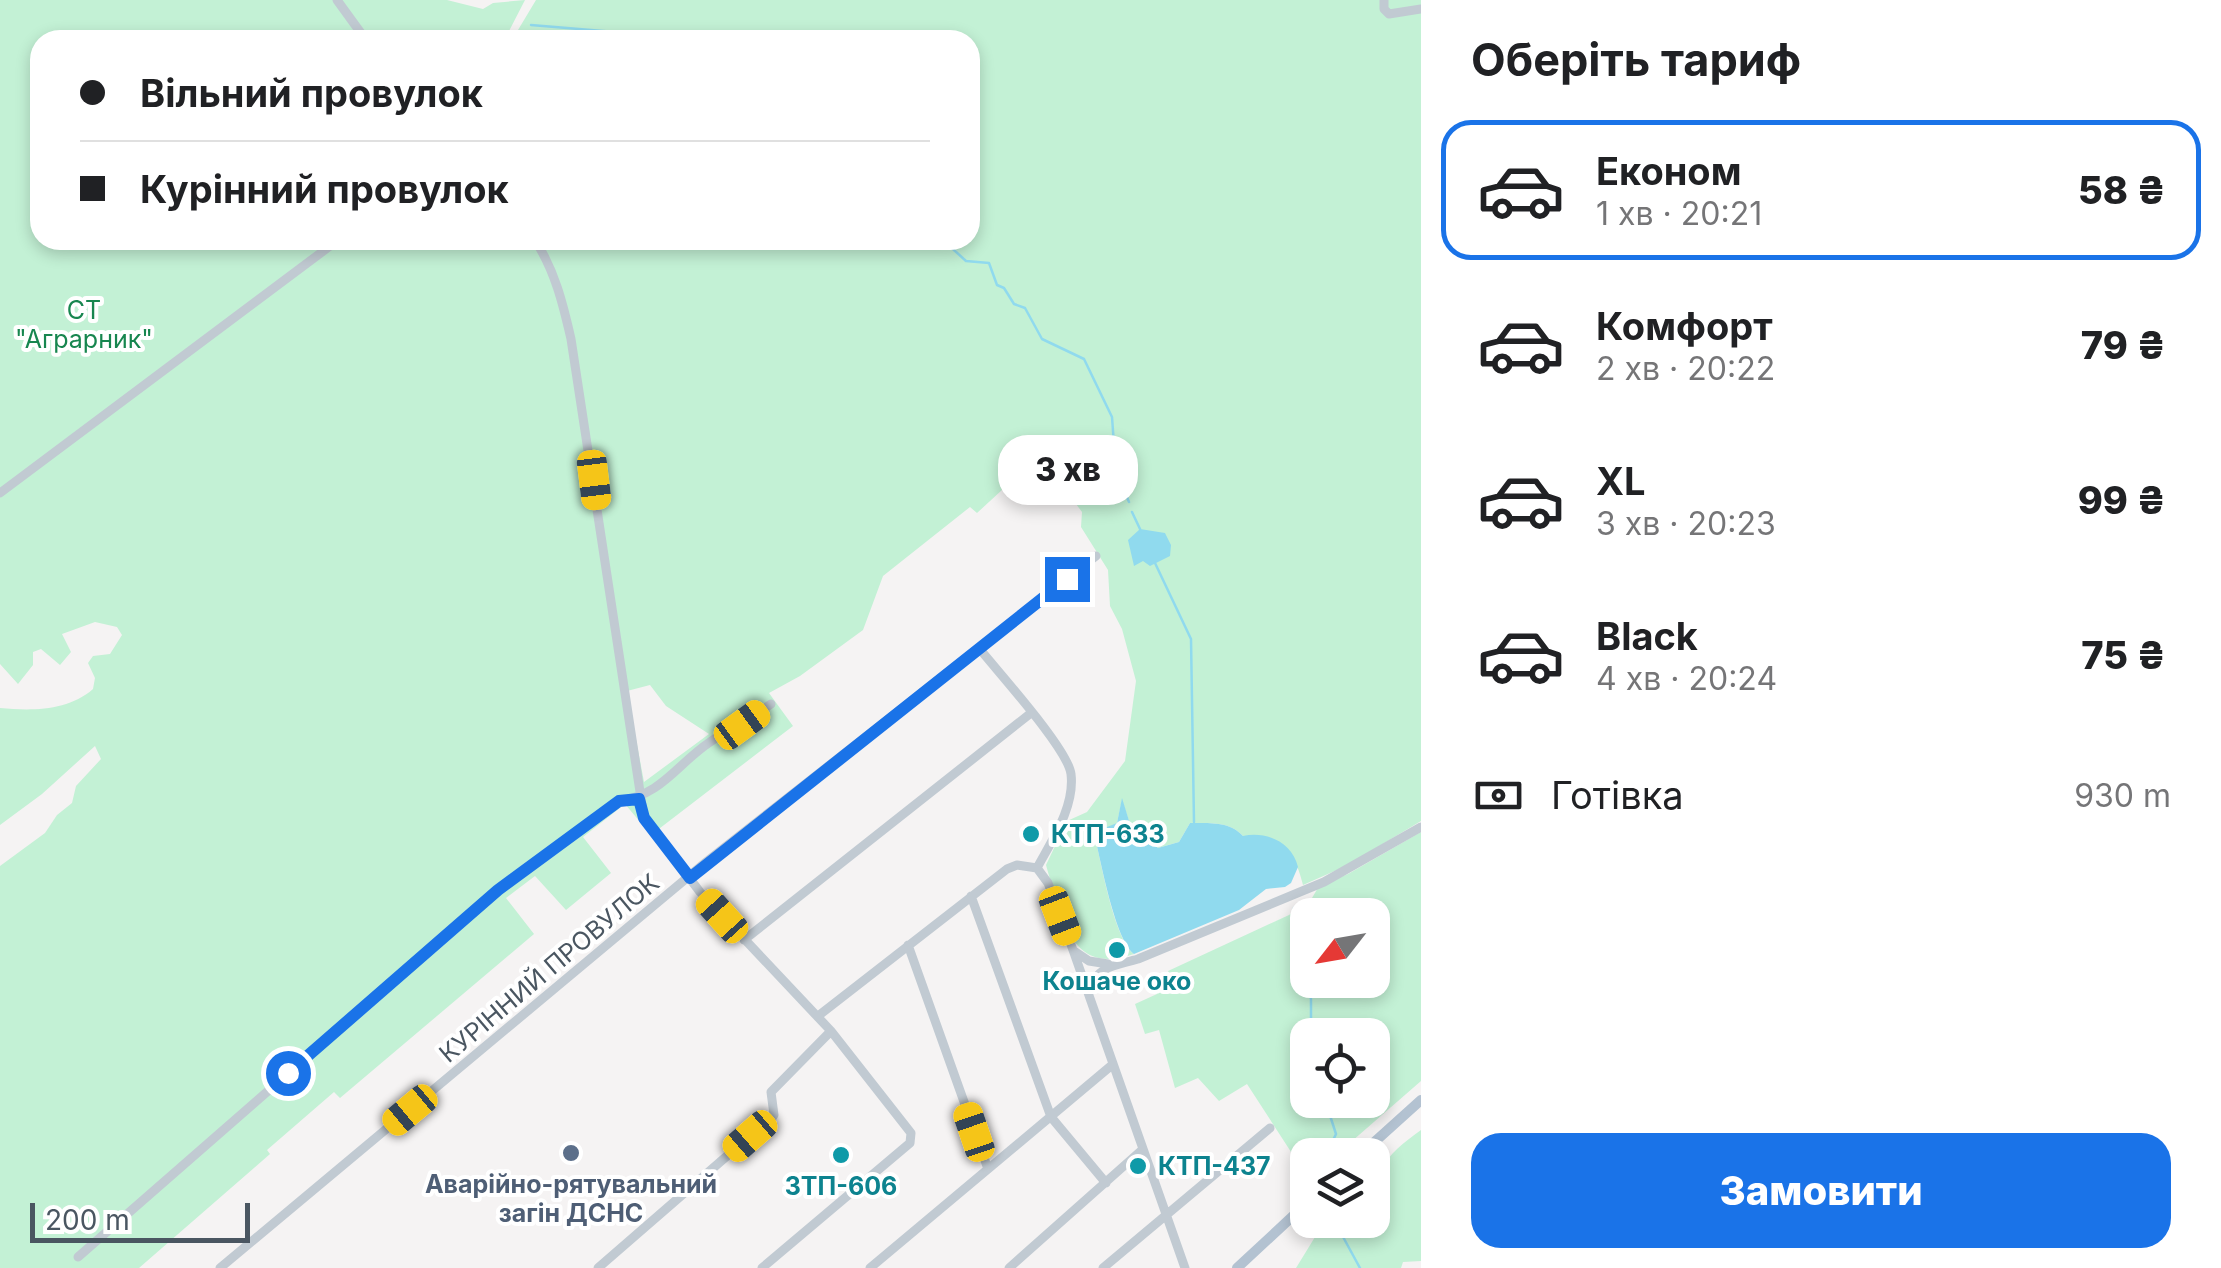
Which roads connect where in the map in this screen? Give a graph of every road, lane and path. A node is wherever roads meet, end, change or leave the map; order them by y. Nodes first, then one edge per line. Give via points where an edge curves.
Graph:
1 (337, 0) edge
2 (1384, 0) edge
3 (1421, 8) edge
4 (359, 30) edge
5 (325, 250) edge
6 (542, 250) edge
7 (0, 493) edge
8 (1096, 556) dead end
9 (979, 648) junction
10 (771, 704) dead end
11 (1030, 713) junction
12 (639, 799) junction
13 (1421, 827) edge
14 (1037, 868) junction
15 (690, 878) junction
16 (971, 896) junction
17 (744, 940) junction
18 (908, 945) junction
19 (1073, 950) junction
20 (1108, 964) junction
21 (1088, 990) junction
22 (818, 1016) junction
23 (831, 1031) junction
24 (1112, 1065) junction
25 (1421, 1100) edge
26 (1051, 1117) junction
27 (1270, 1128) dead end
28 (1379, 1138) edge
29 (1144, 1149) junction
30 (988, 1169) junction
31 (1106, 1183) junction
32 (1166, 1215) junction
33 (1290, 1219) edge
34 (78, 1256) dead end
35 (220, 1268) edge
36 (598, 1268) edge
37 (762, 1268) edge
38 (870, 1268) edge
39 (1009, 1268) edge
40 (1102, 1268) edge
41 (1186, 1268) edge
42 (1237, 1268) edge

1 - 4 street
2 - 3 street via 1389,14
5 - 7 street
6 - 12 street via 571,340
8 - 9 street, КУРІННИЙ ПРОВУЛОК
9 - 11 street
9 - 15 street, КУРІННИЙ ПРОВУЛОК
10 - 12 street via 712,740
11 - 14 street via 1071,774 1062,822
11 - 17 street
12 - 15 street via 644,818
12 - 34 street via 619,801 498,890
13 - 20 street via 1324,882 1138,959
14 - 16 street via 1007,869
14 - 19 street
15 - 17 street
15 - 35 street, КУРІННИЙ ПРОВУЛОК
16 - 18 street
16 - 26 street
17 - 22 street
18 - 22 street
18 - 30 street
19 - 20 street
19 - 21 street
20 - 21 street
21 - 24 street
22 - 23 street
23 - 36 street via 770,1092 774,1115 765,1128
23 - 37 street via 907,1125 910,1143
24 - 26 street
24 - 29 street
25 - 28 main road
26 - 30 street
26 - 31 street
27 - 32 street
29 - 31 street
29 - 32 street
30 - 38 street
31 - 39 street
32 - 40 street
32 - 41 street
33 - 42 main road

